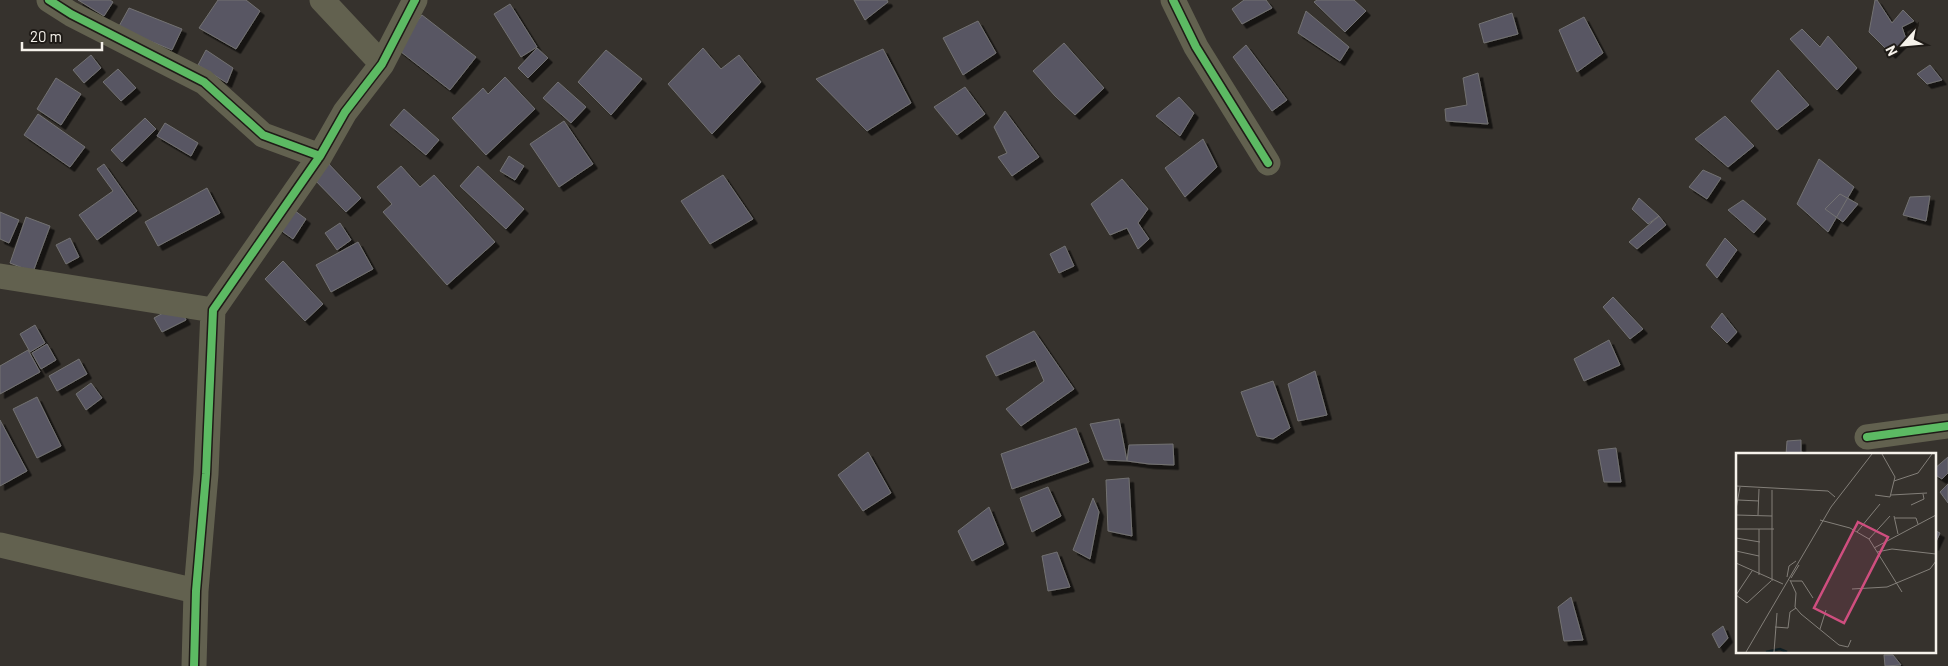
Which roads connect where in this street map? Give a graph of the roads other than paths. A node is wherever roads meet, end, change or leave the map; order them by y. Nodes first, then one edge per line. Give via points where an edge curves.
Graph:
1 (49, 0) edge
2 (322, 0) edge
3 (415, 0) edge
4 (1173, 0) edge
5 (382, 64) junction
6 (320, 156) junction
7 (1268, 163) dead end
8 (0, 276) edge
9 (213, 310) junction
10 (1948, 426) edge
11 (1867, 437) dead end
12 (0, 546) edge
13 (196, 591) junction
14 (194, 666) edge

1 - 6 street via 204,82 263,135
2 - 5 street
3 - 5 street
4 - 7 street via 1196,47
5 - 6 street via 345,112
6 - 9 street
8 - 9 street
9 - 13 street via 206,474
10 - 11 street
12 - 13 street
13 - 14 street

